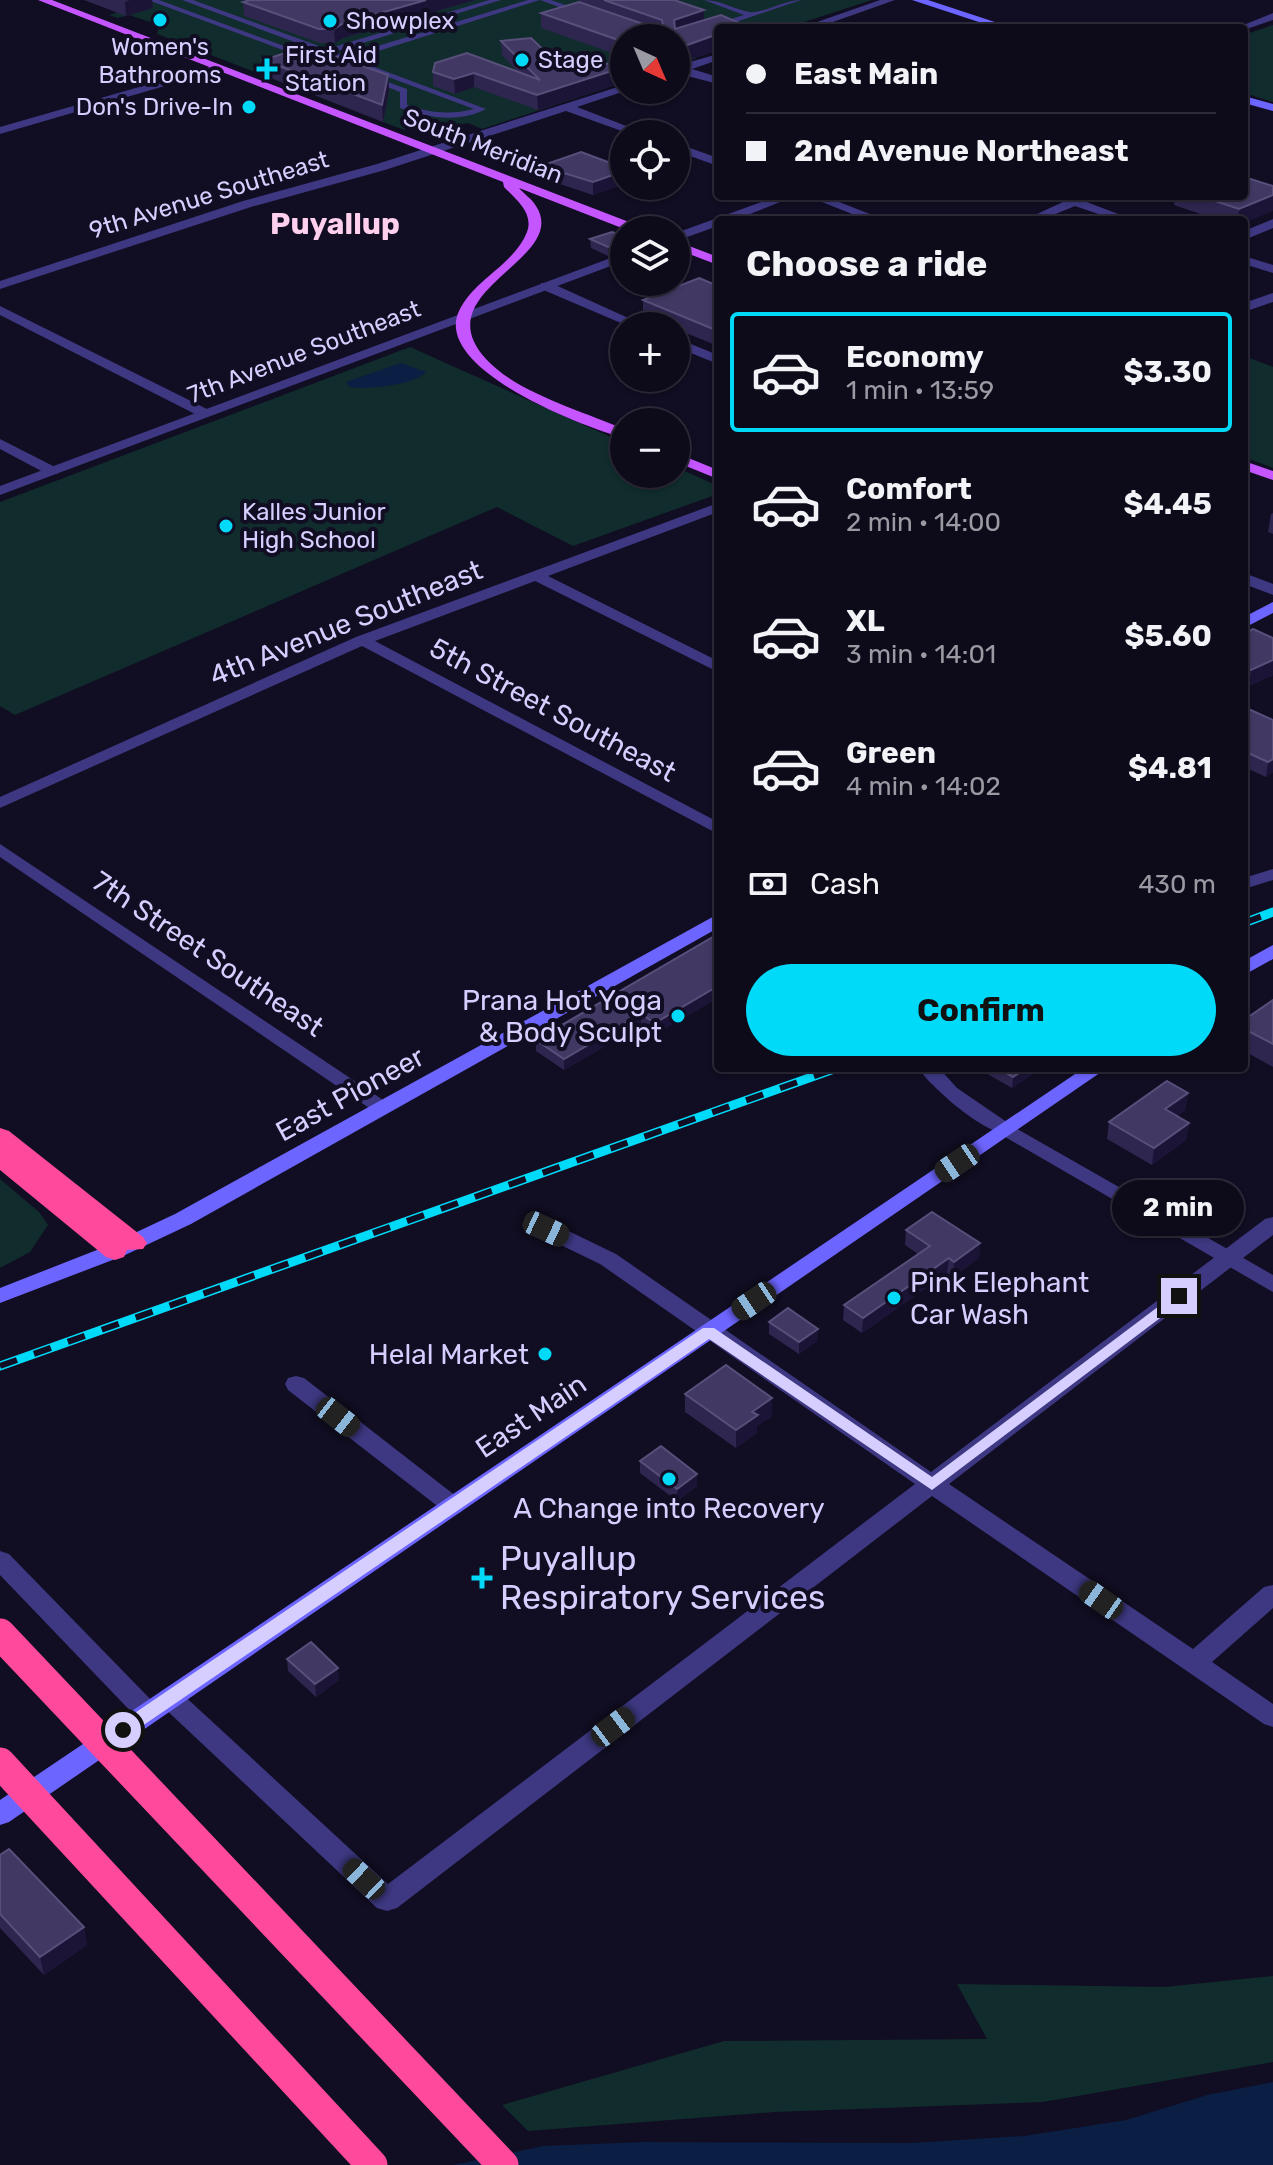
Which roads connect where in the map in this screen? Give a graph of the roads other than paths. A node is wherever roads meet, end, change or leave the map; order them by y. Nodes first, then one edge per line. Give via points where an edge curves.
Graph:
1 (43, 0) edge
2 (152, 0) edge
3 (186, 0) edge
4 (497, 0) edge
5 (536, 0) edge
6 (544, 0) edge
7 (708, 0) edge
8 (797, 0) edge
9 (890, 0) edge
10 (917, 0) edge
11 (242, 12) edge
12 (586, 14) edge
13 (228, 15) junction
14 (753, 15) junction
15 (1273, 16) edge
16 (210, 21) junction
17 (731, 24) edge
18 (817, 24) edge
19 (995, 24) edge
20 (705, 25) edge
21 (1248, 25) edge
22 (714, 26) edge
23 (327, 52) junction
24 (310, 57) junction
25 (714, 58) edge
26 (346, 59) junction
27 (329, 64) junction
28 (690, 66) edge
29 (219, 67) junction
30 (690, 73) edge
31 (714, 80) edge
32 (610, 93) edge
33 (1248, 100) edge
34 (566, 107) junction
35 (1273, 108) edge
36 (610, 123) edge
37 (0, 131) edge
38 (433, 151) junction
39 (690, 152) edge
40 (714, 161) edge
41 (487, 172) junction
42 (778, 200) edge
43 (824, 200) edge
44 (1069, 200) edge
45 (1080, 200) edge
46 (1075, 202) junction
47 (735, 216) edge
48 (868, 216) edge
49 (1040, 216) edge
50 (1116, 216) edge
51 (610, 219) edge
52 (714, 223) edge
53 (1273, 223) edge
54 (690, 232) edge
55 (1248, 234) edge
56 (690, 250) edge
57 (714, 259) edge
58 (1248, 261) edge
59 (610, 262) edge
60 (1273, 269) edge
61 (0, 285) edge
62 (546, 286) junction
63 (1273, 297) edge
64 (1248, 306) edge
65 (0, 310) edge
66 (610, 314) edge
67 (460, 318) junction
68 (690, 348) edge
69 (714, 358) edge
70 (204, 413) junction
71 (610, 428) edge
72 (0, 443) edge
73 (690, 463) edge
74 (1248, 467) edge
75 (52, 471) junction
76 (714, 473) edge
77 (1273, 476) edge
78 (0, 491) edge
79 (714, 508) edge
80 (535, 575) junction
81 (1248, 580) edge
82 (1273, 590) edge
83 (1273, 607) edge
84 (1248, 621) edge
85 (362, 640) junction
86 (714, 665) edge
87 (0, 803) edge
88 (714, 827) edge
89 (0, 849) edge
90 (1273, 874) edge
91 (1248, 883) edge
92 (714, 922) edge
93 (1273, 951) edge
94 (1248, 967) edge
95 (932, 1072) edge
96 (1091, 1072) edge
97 (382, 1108) junction
98 (1007, 1129) junction
99 (0, 1136) edge
100 (0, 1157) edge
101 (1273, 1224) edge
102 (546, 1229) dead end
103 (124, 1247) junction
104 (1228, 1259) junction
105 (1273, 1285) edge
106 (0, 1296) edge
107 (709, 1332) junction
108 (296, 1384) dead end
109 (932, 1485) junction
110 (453, 1506) junction
111 (0, 1560) edge
112 (1273, 1594) edge
113 (0, 1634) edge
114 (1194, 1663) junction
115 (159, 1706) junction
116 (1273, 1717) edge
117 (0, 1763) edge
118 (0, 1814) edge
119 (372, 2165) edge
120 (503, 2165) edge

1 - 29 main road, South Meridian
2 - 16 street
3 - 13 street
4 - 23 street
5 - 26 street
6 - 12 street
7 - 14 street
8 - 14 street
9 - 18 street
10 - 19 main road
11 - 13 street
13 - 16 street
13 - 23 street
14 - 17 street
15 - 21 street
16 - 24 street
20 - 22 street
23 - 24 street
23 - 26 street
24 - 27 street
25 - 28 street
26 - 27 street
26 - 27 street via 482,109 458,117 429,116 403,106 404,91
29 - 37 street
29 - 38 main road, South Meridian
30 - 31 street
32 - 34 street, 9th Avenue Southeast
33 - 35 main road
34 - 36 street
34 - 38 street, 9th Avenue Southeast
38 - 41 main road, South Meridian
38 - 61 street, 9th Avenue Southeast via 247,204
39 - 40 street
41 - 51 main road, South Meridian
41 - 67 main road via 528,202 536,228 531,241 477,293
42 - 47 street
43 - 48 street
44 - 46 street
45 - 46 street
46 - 49 street
46 - 50 street
52 - 54 street
53 - 55 street
56 - 57 main road
58 - 60 street
59 - 62 street, 7th Avenue Southeast
62 - 66 street
62 - 67 street, 7th Avenue Southeast
63 - 64 street
65 - 70 street
67 - 70 street, 7th Avenue Southeast
67 - 71 main road via 463,335 484,365
68 - 69 street
70 - 75 street, 7th Avenue Southeast
72 - 75 street
73 - 76 main road
74 - 77 main road
75 - 78 street, 7th Avenue Southeast
79 - 80 street, 4th Avenue Southeast
80 - 85 street, 4th Avenue Southeast
80 - 86 street
81 - 82 street
83 - 84 main road
85 - 87 street, 4th Avenue Southeast
85 - 88 street, 5th Street Southeast
89 - 97 street, 7th Street Southeast
90 - 91 street
92 - 97 main road, East Pioneer
93 - 94 main road
95 - 98 street via 950,1092
96 - 98 main road, East Main
97 - 103 main road, East Pioneer
98 - 104 street
98 - 107 main road, East Main
99 - 103 highway
100 - 103 highway
101 - 104 street
102 - 107 street via 608,1259
103 - 106 main road, East Pioneer
104 - 105 street
104 - 109 street
107 - 109 street
107 - 110 main road, East Main
108 - 110 street
109 - 114 street
109 - 115 street via 387,1900
110 - 115 main road, East Main
111 - 115 street
112 - 114 street
113 - 120 highway, bridge
114 - 116 street
115 - 118 main road, East Main
117 - 119 highway, bridge

